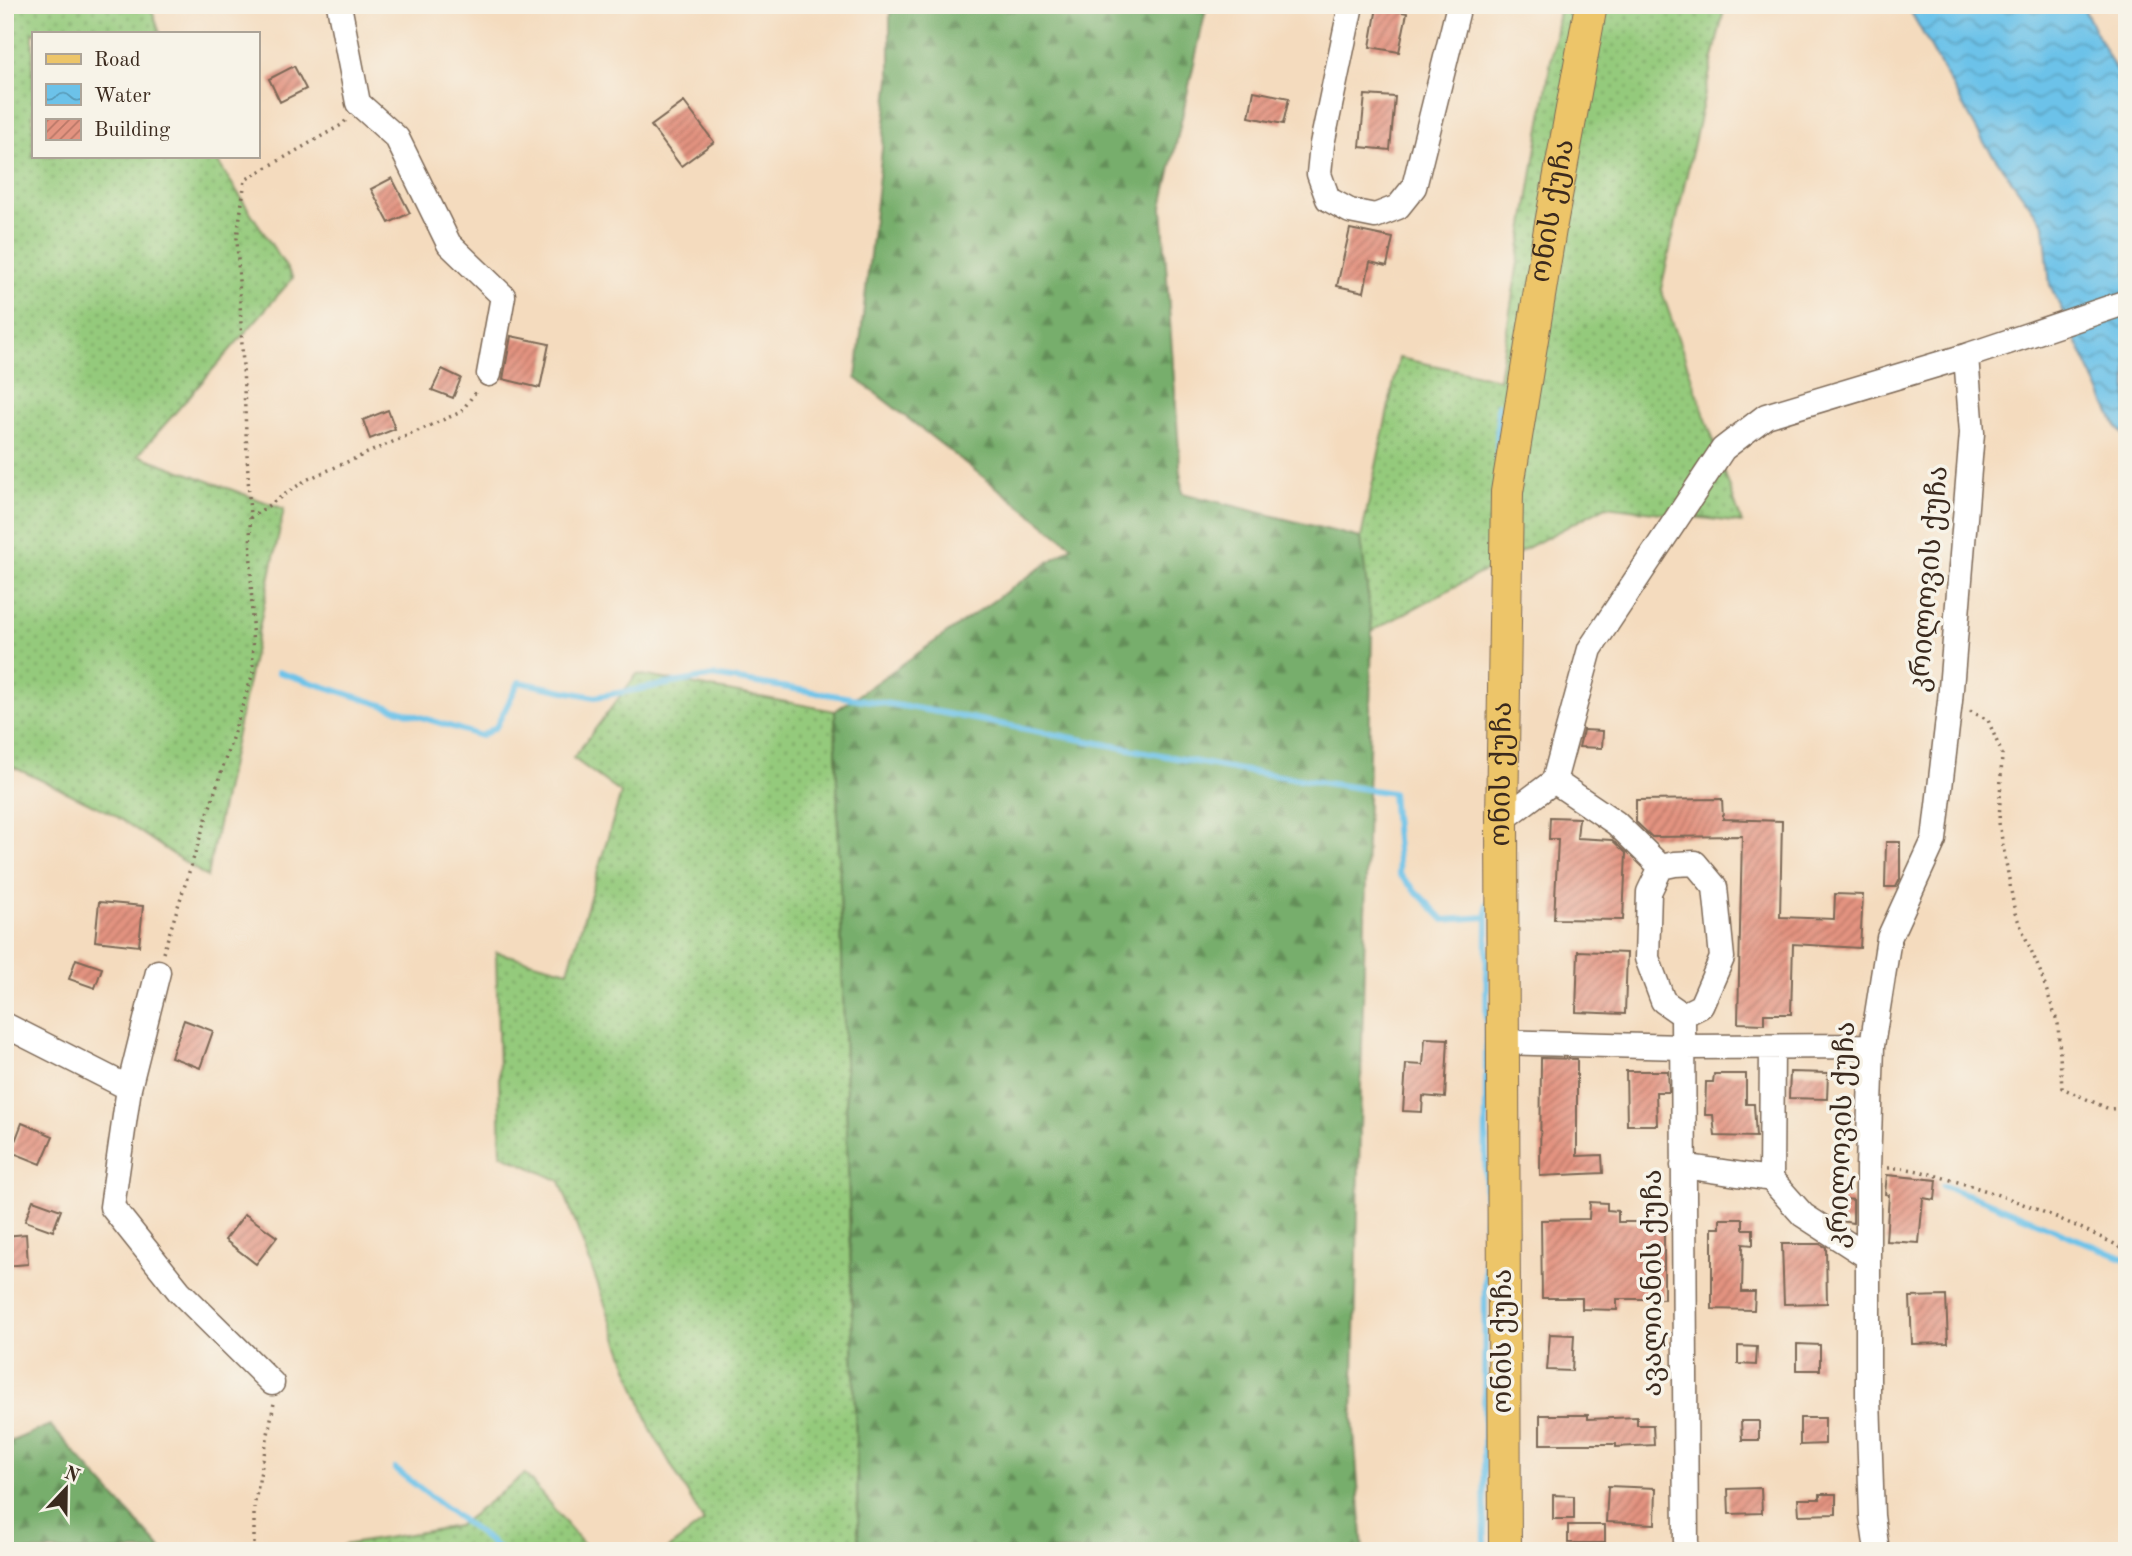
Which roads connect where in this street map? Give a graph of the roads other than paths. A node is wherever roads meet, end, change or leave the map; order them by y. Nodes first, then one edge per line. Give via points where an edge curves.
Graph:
1 (339, 5) edge
2 (1351, 5) edge
3 (1459, 5) edge
4 (1591, 5) edge
5 (2127, 302) edge
6 (1966, 355) junction
7 (489, 374) road end
8 (1554, 781) junction
9 (1502, 820) junction
10 (1661, 867) junction
11 (158, 972) road end
12 (1683, 1016) junction
13 (5, 1026) edge
14 (1502, 1042) junction
15 (1772, 1046) junction
16 (1872, 1046) junction
17 (1682, 1047) junction
18 (130, 1088) junction
19 (1683, 1166) junction
20 (1771, 1179) junction
21 (1868, 1256) junction
22 (272, 1383) road end
23 (1505, 1551) edge
24 (1686, 1551) edge
25 (1877, 1551) edge

1 - 7 street via 358,103 397,138 449,244 503,296
2 - 3 street via 1319,174 1328,199 1350,211 1375,216 1398,207 1414,187
4 - 9 main road, ონის ქუჩა via 1507,492
5 - 6 street
6 - 8 street via 1766,416 1723,449 1590,649
6 - 16 street, კრილოვის ქუჩა via 1972,433 1934,840 1889,938
8 - 9 street
8 - 10 street via 1616,823
9 - 14 main road, ონის ქუჩა
10 - 12 street via 1648,892 1647,958 1663,1001
10 - 12 street via 1695,863 1715,887 1722,958 1701,1006
11 - 18 street
12 - 17 street, ავალიანის ქუჩა
13 - 18 street
14 - 17 street
14 - 23 main road, ონის ქუჩა
15 - 16 street
15 - 17 street
15 - 20 street
16 - 21 street, კრილოვის ქუჩა
17 - 19 street, ავალიანის ქუჩა
18 - 22 street via 111,1207 179,1291
19 - 20 street
19 - 24 street, ავალიანის ქუჩა
20 - 21 street via 1803,1215
21 - 25 street, კრილოვის ქუჩა via 1868,1398

